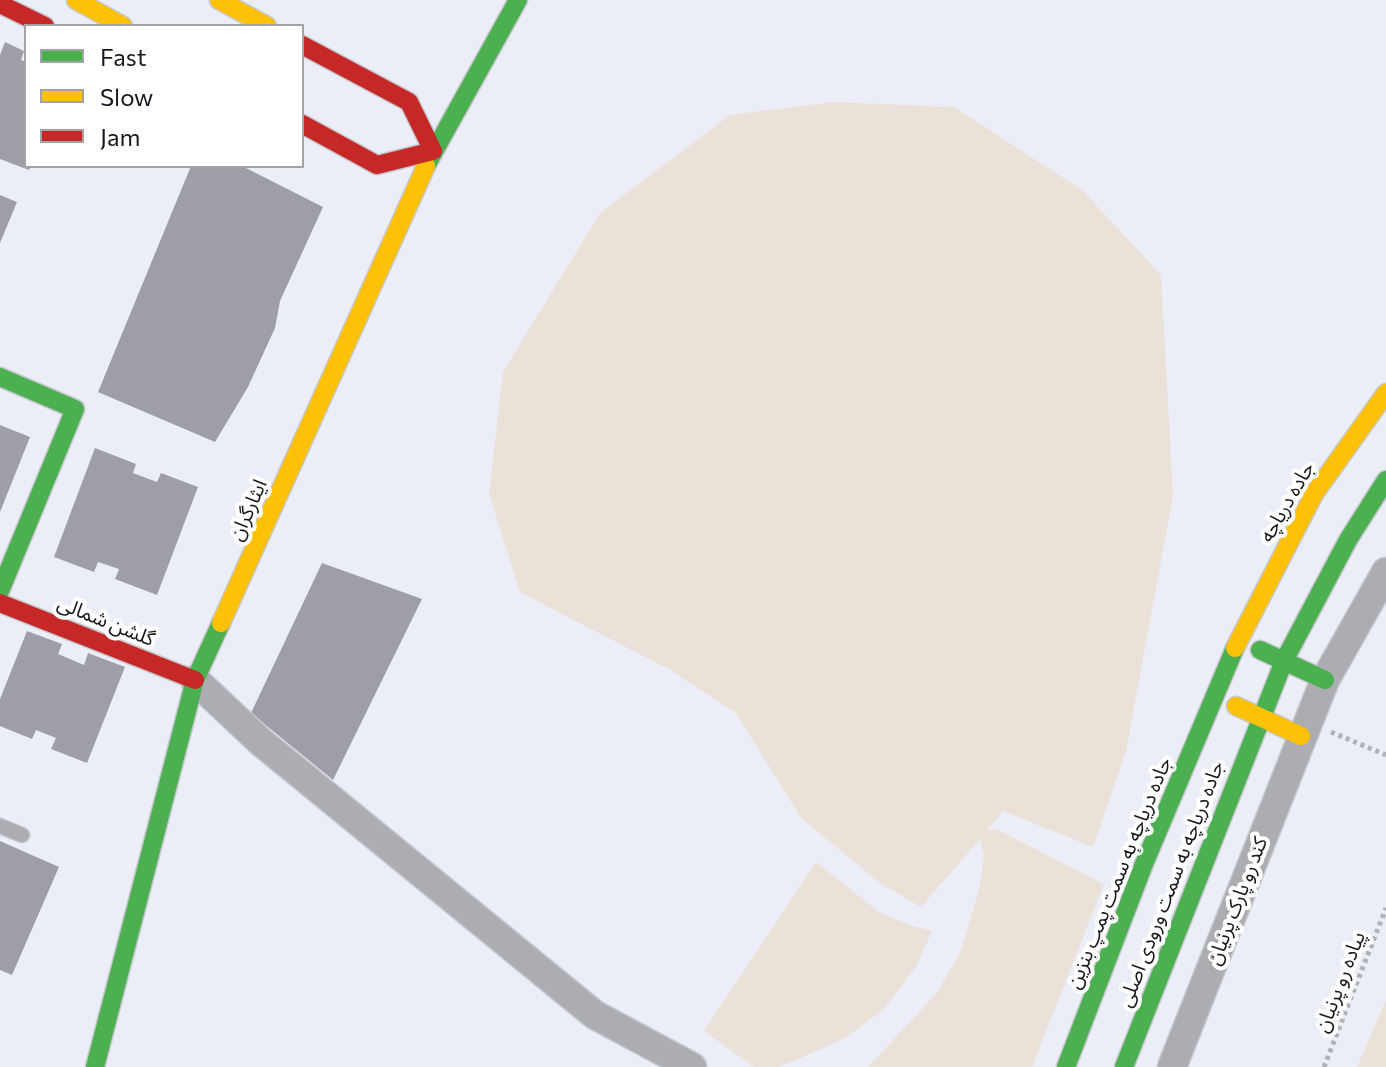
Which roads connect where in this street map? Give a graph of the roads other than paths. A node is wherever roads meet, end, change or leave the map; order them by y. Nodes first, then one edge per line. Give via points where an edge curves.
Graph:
1 (76, 0) edge
2 (219, 0) edge
3 (518, 0) edge
4 (0, 4) edge
5 (41, 24) edge
6 (119, 24) edge
7 (263, 24) edge
8 (304, 46) edge
9 (304, 125) edge
10 (433, 151) junction
11 (0, 377) edge
12 (1386, 393) edge
13 (1386, 480) edge
14 (1386, 572) edge
15 (0, 591) edge
16 (0, 603) edge
17 (1238, 640) junction
18 (1284, 661) junction
19 (195, 680) junction
20 (1325, 680) junction
21 (1214, 697) junction
22 (1260, 717) junction
23 (1304, 729) junction
24 (0, 826) edge
25 (22, 835) dead end
26 (95, 1067) edge
27 (692, 1067) edge
28 (1066, 1067) edge
29 (1124, 1067) edge
30 (1172, 1067) edge

1 - 6 street
2 - 7 street
3 - 10 street, ایثارگران
4 - 5 street
8 - 10 street via 409,102
9 - 10 street via 377,165
10 - 19 street, ایثارگران
11 - 15 street via 75,409
12 - 17 street, جاده دریاچه via 1314,494
13 - 18 street, جاده دریاچه به سمت ورودی اصلی
14 - 20 street, کند رو پارک پرنیان
16 - 19 street, گلشن شمالی
17 - 18 street
17 - 21 street, جاده دریاچه
18 - 20 street
18 - 22 street, جاده دریاچه به سمت ورودی اصلی
19 - 26 street, ایثارگران
19 - 27 street via 261,742 595,1015
20 - 23 street, کند رو پارک پرنیان
21 - 22 street
21 - 28 street, جاده دریاچه به سمت پمپ بنزین
22 - 23 street
22 - 29 street, جاده دریاچه به سمت ورودی اصلی
23 - 30 street, کند رو پارک پرنیان
24 - 25 lane

